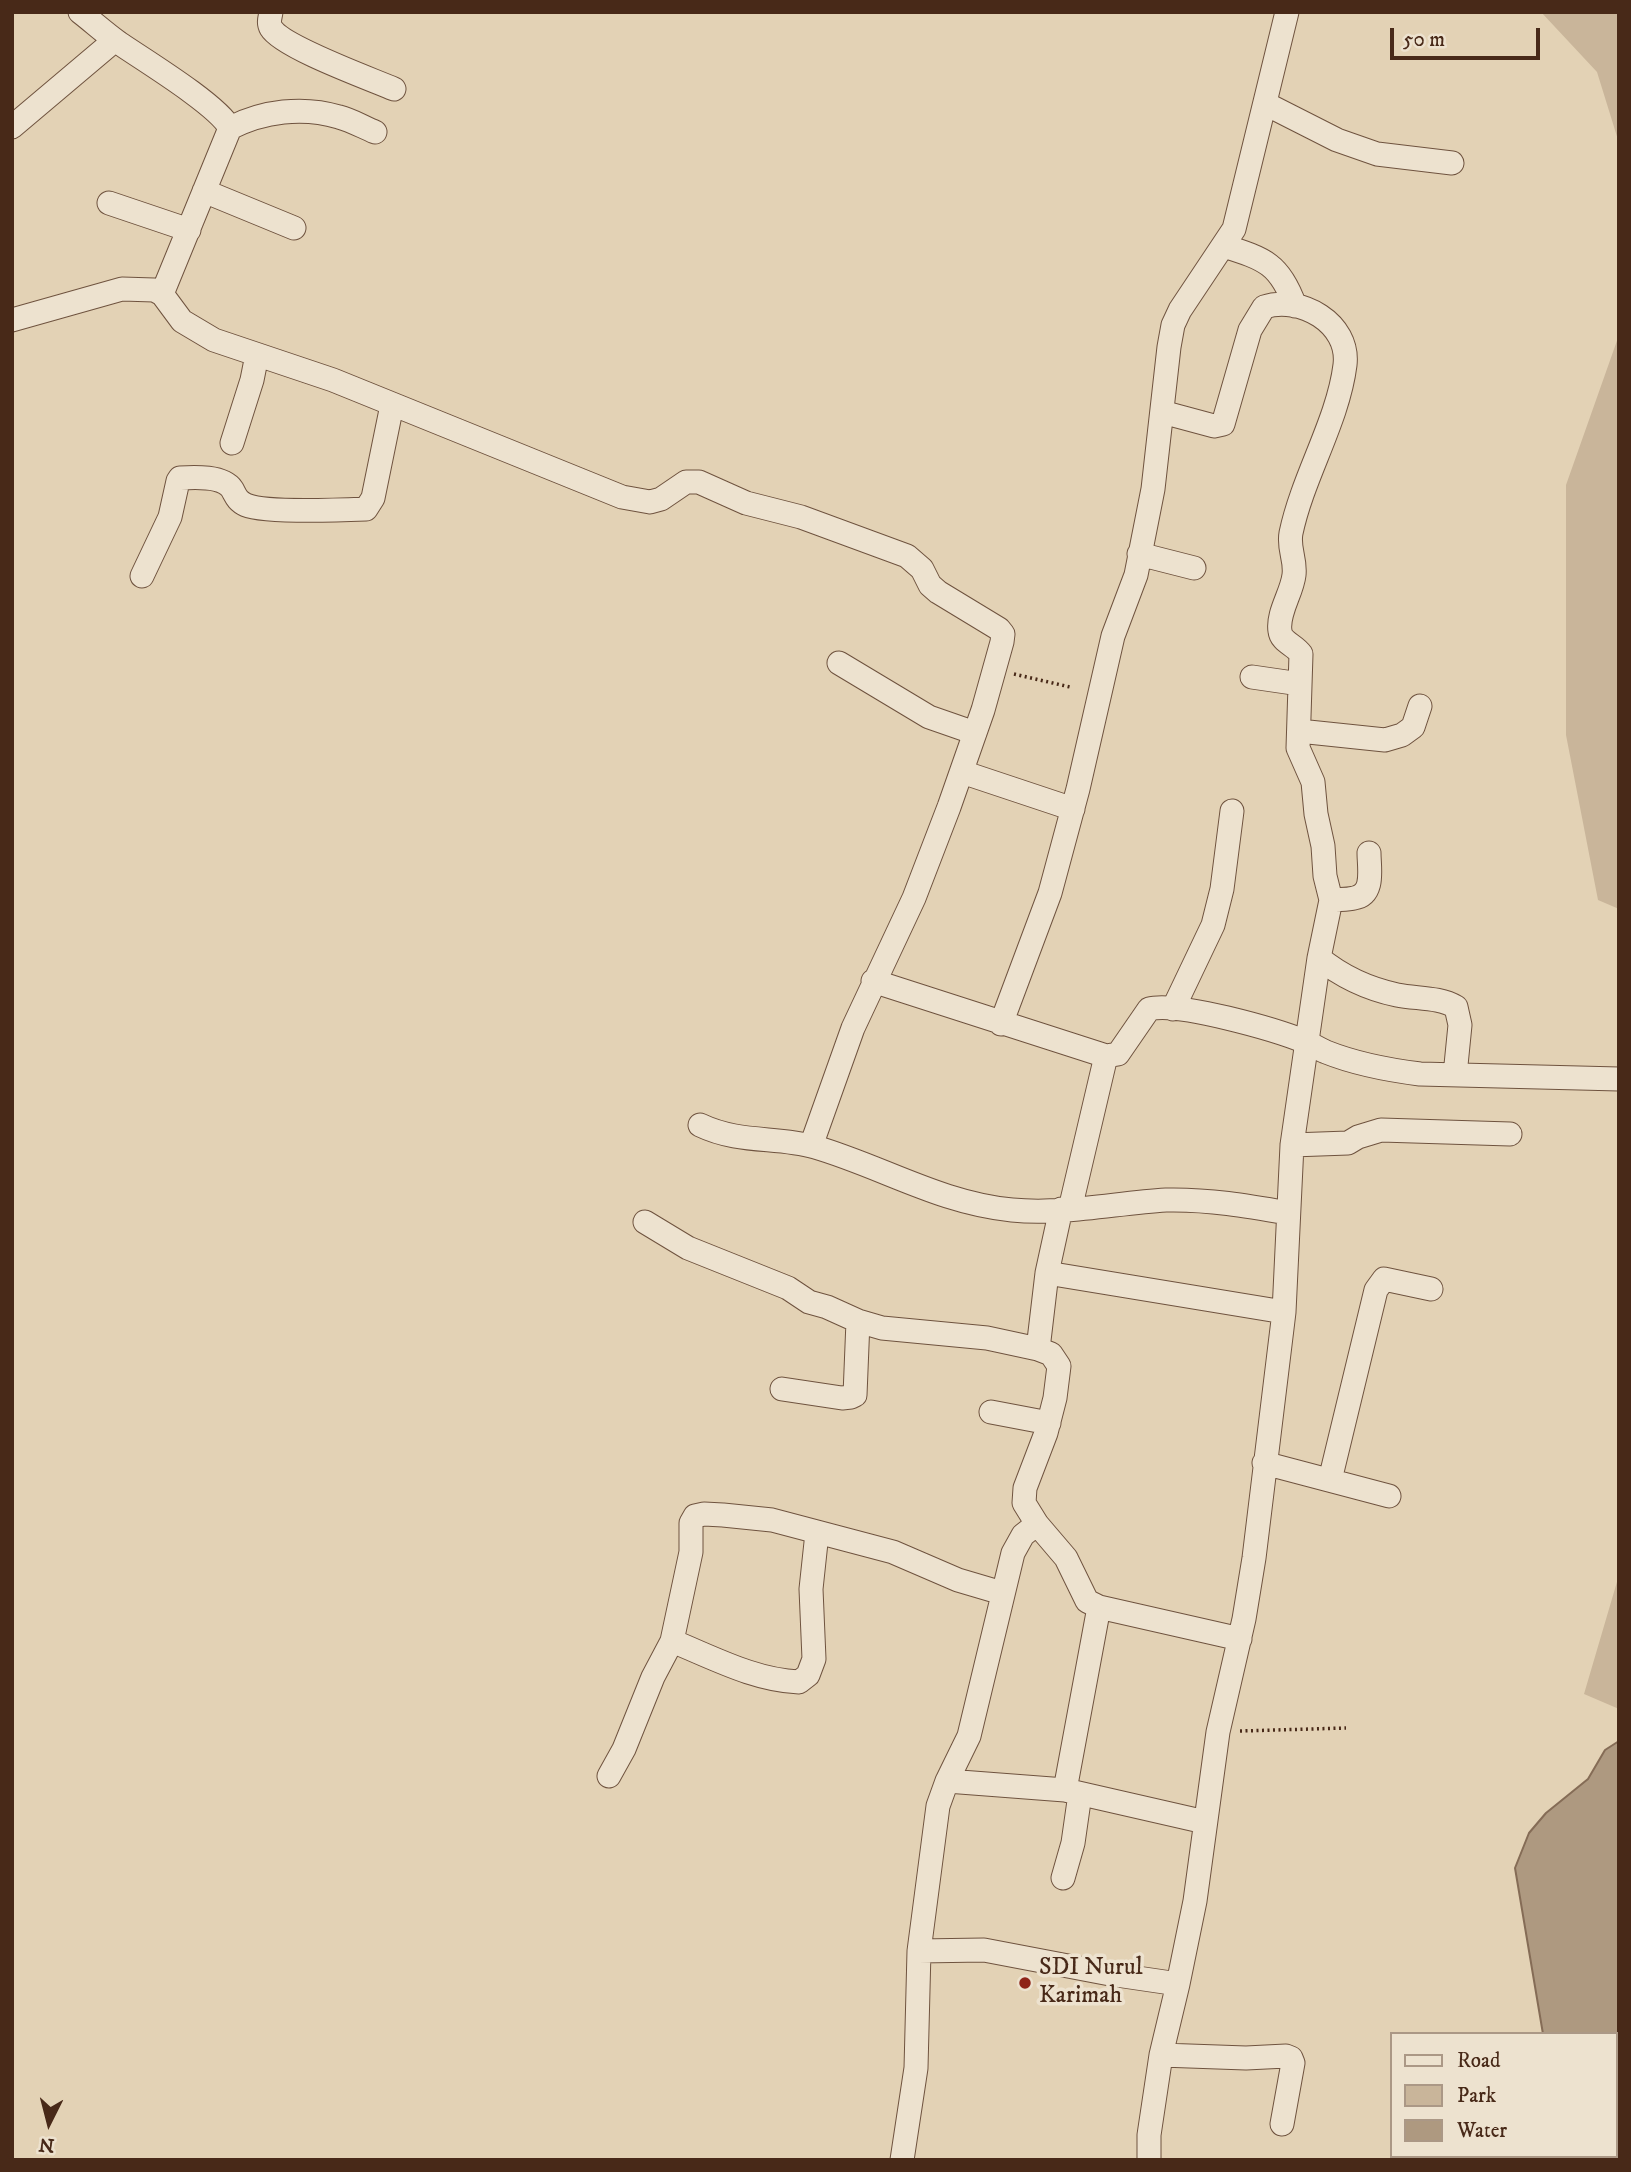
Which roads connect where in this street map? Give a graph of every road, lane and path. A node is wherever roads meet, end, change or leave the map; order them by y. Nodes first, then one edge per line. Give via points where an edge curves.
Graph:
1 (80, 12) edge
2 (271, 12) edge
3 (1287, 12) edge
4 (115, 40) junction
5 (394, 89) dead end
6 (1266, 104) junction
7 (12, 127) edge
8 (230, 128) junction
9 (375, 132) dead end
10 (1452, 163) dead end
11 (204, 191) junction
12 (109, 204) dead end
13 (294, 228) dead end
14 (189, 230) junction
15 (1224, 246) junction
16 (162, 294) junction
17 (1295, 306) junction
18 (12, 320) edge
19 (257, 355) junction
20 (392, 405) junction
21 (1163, 412) junction
22 (232, 443) dead end
23 (1139, 554) junction
24 (1194, 568) dead end
25 (142, 576) dead end
26 (839, 663) dead end
27 (993, 670) junction
28 (1252, 677) dead end
29 (1300, 684) junction
30 (1070, 687) dead end
31 (1420, 706) dead end
32 (1299, 730) junction
33 (975, 733) junction
34 (962, 772) junction
35 (1073, 809) junction
36 (1232, 811) dead end
37 (1369, 853) dead end
38 (1331, 900) junction
39 (1319, 958) junction
40 (873, 981) junction
41 (1173, 1009) junction
42 (1001, 1024) junction
43 (1308, 1042) junction
44 (1106, 1056) junction
45 (1455, 1075) junction
46 (1619, 1079) edge
47 (700, 1125) dead end
48 (1510, 1134) dead end
49 (1292, 1145) junction
50 (811, 1146) junction
51 (1065, 1209) junction
52 (1288, 1213) junction
53 (646, 1222) dead end
54 (1047, 1273) junction
55 (1431, 1289) dead end
56 (1284, 1312) junction
57 (858, 1321) junction
58 (1038, 1349) junction
59 (782, 1390) dead end
60 (991, 1412) dead end
61 (1049, 1423) junction
62 (1264, 1463) junction
63 (1330, 1480) junction
64 (1389, 1496) dead end
65 (1037, 1524) junction
66 (817, 1532) junction
67 (1002, 1593) junction
68 (1099, 1607) junction
69 (1240, 1639) junction
70 (672, 1641) junction
71 (1346, 1728) dead end
72 (1218, 1732) junction
73 (609, 1776) dead end
74 (947, 1781) junction
75 (1073, 1792) junction
76 (1205, 1822) junction
77 (1063, 1878) dead end
78 (919, 1951) junction
79 (1178, 1984) junction
80 (1161, 2055) junction
81 (1282, 2124) dead end
82 (902, 2160) edge
83 (1149, 2160) edge

1 - 4 street
2 - 5 street via 272,30 293,45
3 - 6 street
4 - 7 street
4 - 8 street via 201,100
6 - 10 street via 1337,140 1377,154
6 - 15 street via 1234,229
8 - 9 street via 251,118 290,112 340,117
8 - 11 street
11 - 13 street
11 - 14 street
12 - 14 street
14 - 16 street
15 - 17 street via 1266,262 1287,285
15 - 21 street via 1173,325
16 - 18 street via 144,288 122,289
16 - 19 street via 174,313 194,330
17 - 21 street via 1270,305 1259,313 1242,354 1223,424 1214,426
17 - 29 street via 1315,312 1336,330 1345,364 1304,486 1289,547 1294,576 1279,630 1283,640 1301,654
19 - 20 street
19 - 22 street
20 - 25 street via 373,498 366,509 247,506 226,483 180,478 170,517
20 - 27 street via 622,496 650,502 694,481 907,556 938,592 1003,634
21 - 23 street
23 - 24 street
23 - 35 street via 1113,636
26 - 33 street via 929,717
27 - 30 path
27 - 33 street
28 - 29 street
29 - 32 street
31 - 32 street via 1413,727 1391,739
32 - 38 street via 1298,748 1313,782
33 - 34 street
34 - 35 street
34 - 40 street via 914,898
35 - 42 street via 1051,893
36 - 41 street via 1213,925
37 - 38 street via 1365,893
38 - 39 street
39 - 43 street
39 - 45 street via 1361,984 1456,1007 1460,1025
40 - 42 street
40 - 50 street
41 - 43 street via 1251,1024
41 - 44 street via 1149,1009 1123,1049
42 - 44 street
43 - 45 street via 1393,1071
43 - 49 street
44 - 51 street
45 - 46 street
47 - 50 street via 730,1136
48 - 49 street via 1381,1130 1348,1143
49 - 52 street
50 - 51 street via 946,1198 1013,1210
51 - 52 street via 1197,1200
51 - 54 street
52 - 56 street
53 - 57 street via 688,1248
54 - 56 street
54 - 58 street
55 - 63 street via 1384,1279 1376,1290
56 - 62 street
57 - 58 street
57 - 59 street via 855,1395 842,1398
58 - 61 street via 1051,1354 1059,1366
60 - 61 street
61 - 65 street via 1024,1497
62 - 63 street
62 - 69 street
63 - 64 street
65 - 67 street via 1023,1535 1013,1553
65 - 68 street via 1066,1558 1087,1601
66 - 67 street via 893,1552
66 - 70 street via 772,1520 695,1516
66 - 70 street via 811,1589 814,1659 808,1675 799,1682 746,1673
67 - 74 street via 969,1736
68 - 69 street
68 - 75 street
69 - 72 street
70 - 73 street
71 - 72 path
72 - 76 street
74 - 75 street
74 - 78 street via 938,1806
75 - 76 street
75 - 77 street via 1073,1843
76 - 79 street
78 - 79 street via 984,1950
78 - 82 street via 916,2068
79 - 80 street
80 - 81 street via 1292,2058
80 - 83 street

